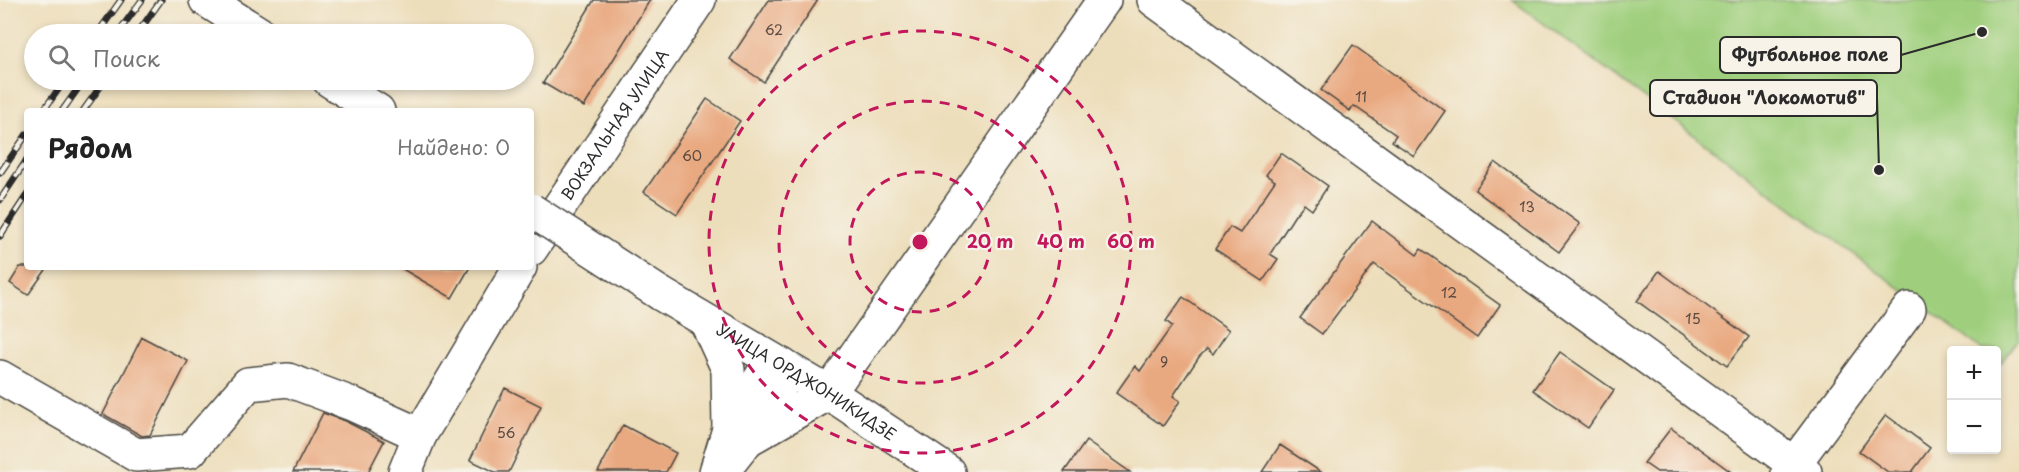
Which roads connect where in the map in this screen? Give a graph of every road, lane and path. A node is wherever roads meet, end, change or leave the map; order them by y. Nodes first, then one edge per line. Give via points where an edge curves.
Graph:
1 (206, 0) edge
2 (699, 0) edge
3 (1104, 0) edge
4 (1154, 0) edge
5 (244, 24) edge
6 (345, 90) edge
7 (373, 108) edge
8 (534, 212) edge
9 (534, 245) edge
10 (518, 270) edge
11 (1910, 309) dead end
12 (706, 321) junction
13 (782, 365) junction
14 (0, 377) edge
15 (829, 393) junction
16 (738, 434) junction
17 (420, 435) junction
18 (1796, 470) edge
19 (405, 472) edge
20 (716, 472) edge
21 (722, 472) edge
22 (948, 472) edge

1 - 5 street
2 - 9 street, ВОКЗАЛЬНАЯ УЛИЦА
3 - 15 street
4 - 18 street
6 - 7 street
8 - 12 street, УЛИЦА ОРДЖОНИКИДЗЕ, bridge
10 - 17 street
11 - 18 street
12 - 13 street, УЛИЦА ОРДЖОНИКИДЗЕ
12 - 16 street via 728,369
13 - 15 street, УЛИЦА ОРДЖОНИКИДЗЕ
13 - 16 street via 780,387
14 - 17 street via 136,455 190,451 248,384 288,380
15 - 16 street
15 - 22 street, УЛИЦА ОРДЖОНИКИДЗЕ
16 - 20 street
16 - 21 street
17 - 19 street

